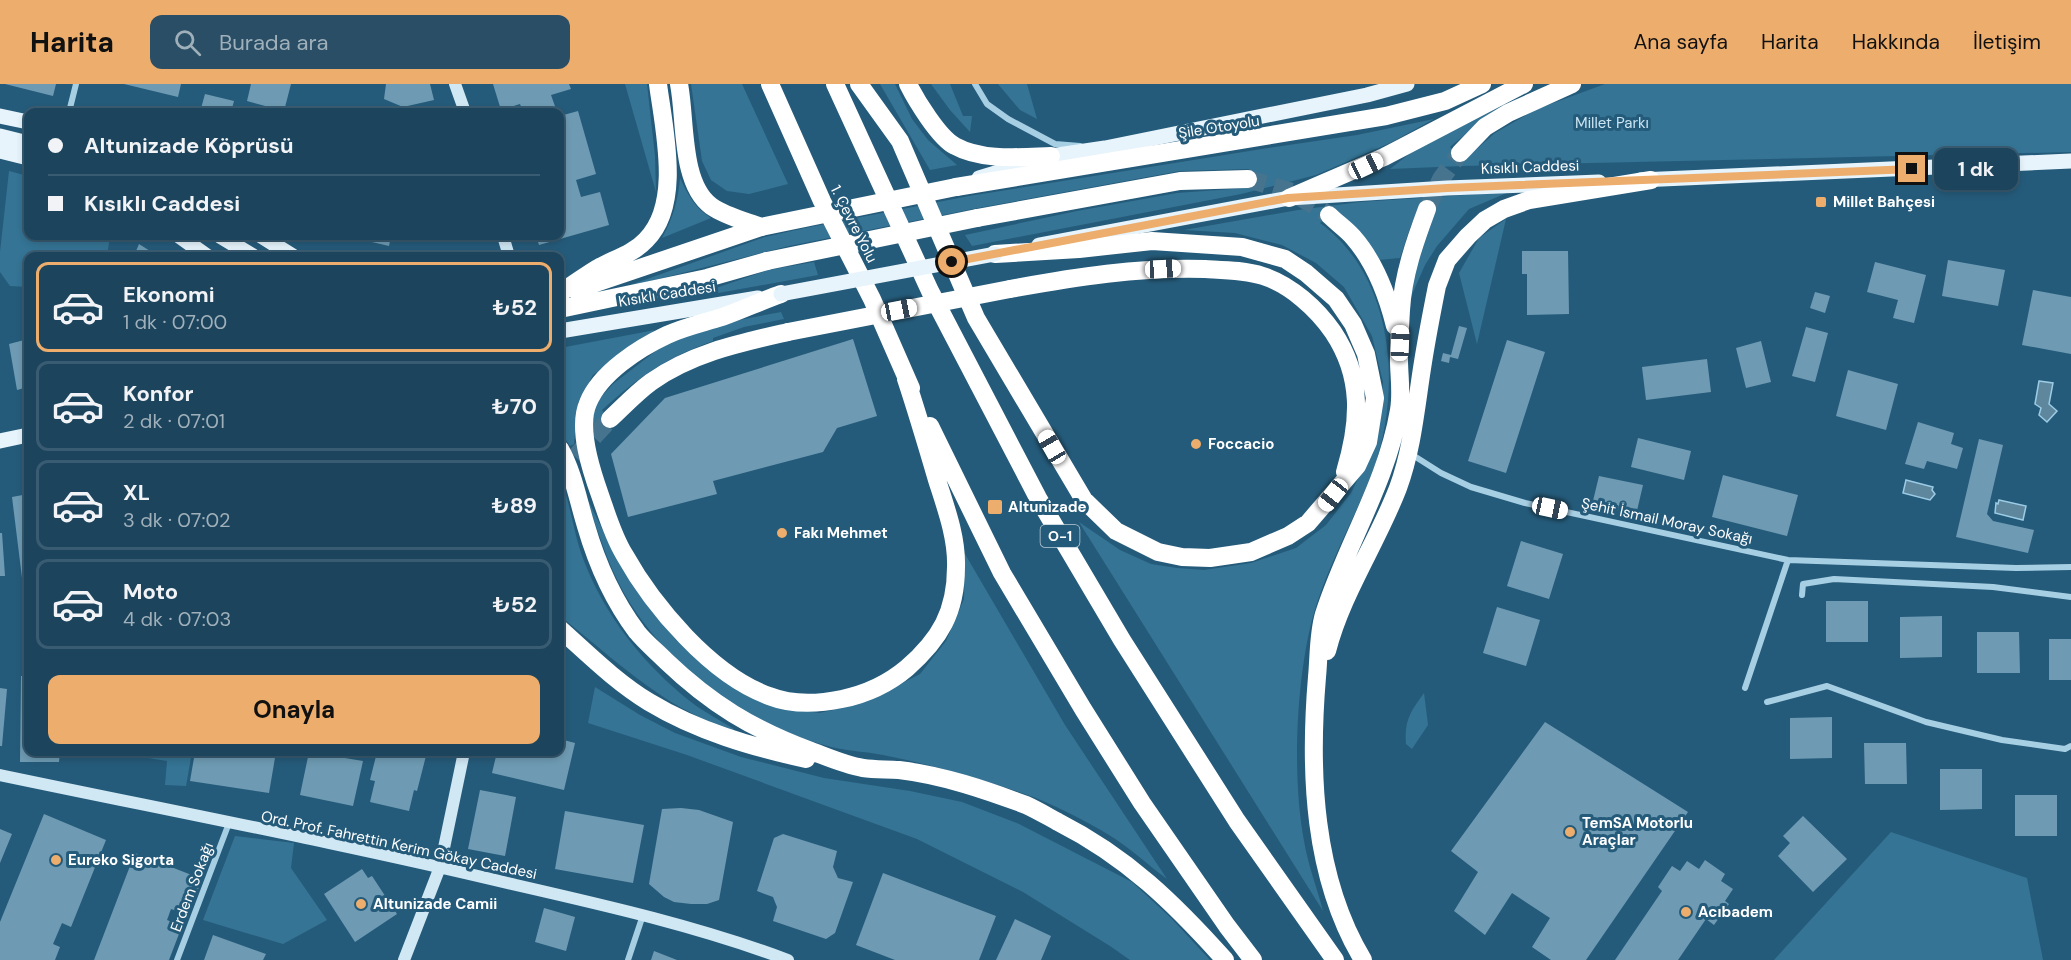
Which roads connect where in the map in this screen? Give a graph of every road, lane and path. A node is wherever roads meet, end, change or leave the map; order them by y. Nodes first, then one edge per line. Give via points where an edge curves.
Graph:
1 (76, 84) edge
2 (455, 84) edge
3 (658, 84) edge
4 (679, 84) edge
5 (770, 84) edge
6 (835, 84) edge
7 (859, 84) edge
8 (908, 84) edge
9 (975, 84) edge
10 (1407, 84) edge
11 (1482, 84) edge
12 (1524, 84) edge
13 (1572, 84) edge
14 (70, 108) edge
15 (464, 108) edge
16 (0, 116) edge
17 (24, 121) edge
18 (0, 136) edge
19 (24, 142) edge
20 (1105, 148) junction
21 (0, 151) edge
22 (1460, 153) tunnel mouth
23 (1051, 156) junction
24 (24, 157) edge
25 (2071, 161) edge
26 (1248, 179) tunnel mouth
27 (1651, 180) junction
28 (956, 187) junction
29 (1288, 198) junction
30 (1427, 209) tunnel mouth
31 (1329, 215) tunnel mouth
32 (761, 227) junction
33 (185, 240) edge
34 (226, 240) edge
35 (267, 240) edge
36 (201, 252) edge
37 (246, 252) edge
38 (287, 252) edge
39 (995, 254) junction
40 (564, 291) edge
41 (564, 293) edge
42 (781, 294) junction
43 (564, 308) edge
44 (564, 330) edge
45 (1399, 360) junction
46 (906, 379) junction
47 (610, 419) tunnel mouth
48 (24, 436) edge
49 (0, 441) edge
50 (1409, 452) junction
51 (564, 458) edge
52 (1341, 485) junction
53 (1788, 560) junction
54 (2071, 567) edge
55 (1802, 595) dead end
56 (2071, 597) edge
57 (564, 633) edge
58 (1745, 688) dead end
59 (1315, 700) junction
60 (1767, 702) dead end
61 (2071, 746) edge
62 (463, 756) edge
63 (862, 768) junction
64 (0, 775) edge
65 (229, 823) junction
66 (440, 867) junction
67 (643, 915) junction
68 (177, 960) edge
69 (404, 960) edge
70 (628, 960) edge
71 (788, 960) edge
72 (1225, 960) edge
73 (1253, 960) edge
74 (1335, 960) edge
75 (1363, 960) edge

1 - 14 street
2 - 15 street
3 - 40 highway via 666,147 666,205 647,240
4 - 32 highway via 689,169 699,194 721,212
5 - 46 highway, 1. Çevre Yolu
6 - 74 highway, O-1 via 930,291 1038,498 1237,821
7 - 52 highway via 900,141 976,318 1084,500 1116,531 1158,552 1182,557 1210,558 1251,552 1308,523
8 - 23 highway via 934,125 954,146 991,157
9 - 20 street via 987,104 1055,144
10 - 20 main road
11 - 28 highway, Şile Otoyolu via 1445,101 1386,116
12 - 29 highway via 1384,157
13 - 22 highway via 1485,127
16 - 17 main road
18 - 19 main road
20 - 23 main road
21 - 24 main road
23 - 28 main road
25 - 27 main road, Kısıklı Caddesi
26 - 43 highway, bridge via 1180,181 977,218
27 - 29 main road, Kısıklı Caddesi
27 - 50 highway via 1529,200 1485,220 1468,236 1447,260 1437,286
28 - 32 highway, Şile Otoyolu, bridge
29 - 39 main road, Kısıklı Caddesi
30 - 45 highway via 1404,286
31 - 45 highway via 1353,237 1378,276 1396,331
32 - 41 highway, Kısıklı Caddesi
33 - 36 main road
34 - 37 main road
35 - 38 main road
39 - 42 main road, Kısıklı Caddesi, bridge
39 - 52 highway via 1152,241 1242,247 1285,259 1336,299 1366,354 1375,398 1370,434 1357,466
42 - 44 main road, Kısıklı Caddesi
42 - 46 highway via 666,335 630,356 604,378 587,403 583,430 593,476 622,552 684,635 744,684 798,703 864,695 896,677 927,651 944,627 953,596 956,553
45 - 59 highway via 1399,408 1382,471 1323,617
46 - 73 highway via 1002,573 1083,709 1142,803
47 - 52 highway, bridge via 674,368 702,354 744,342 1105,273 1178,268 1239,270 1265,277 1305,300 1325,320 1341,345 1354,380 1357,402 1356,428
48 - 49 main road
50 - 53 street, Şehit İsmail Moray Sokağı via 1471,487
50 - 59 highway via 1385,520 1338,617
51 - 63 highway via 600,566 638,634 685,679 732,715 791,744
53 - 54 street, Şehit İsmail Moray Sokağı
53 - 58 street
55 - 56 street via 1803,584 1834,579 1993,587
57 - 63 highway via 615,678 691,723 772,752
59 - 75 highway via 1319,830 1336,905
60 - 61 street via 1827,686 1926,722 2002,740 2065,749
62 - 66 street
63 - 72 highway via 900,770 984,790 1028,806 1074,830 1140,873
64 - 65 street, Ord. Prof. Fahrettin Kerim Gökay Caddesi
65 - 66 street, Ord. Prof. Fahrettin Kerim Gökay Caddesi
65 - 68 street, Erdem Sokağı
66 - 67 street, Ord. Prof. Fahrettin Kerim Gökay Caddesi
66 - 69 street
67 - 70 street
67 - 71 street, Ord. Prof. Fahrettin Kerim Gökay Caddesi

